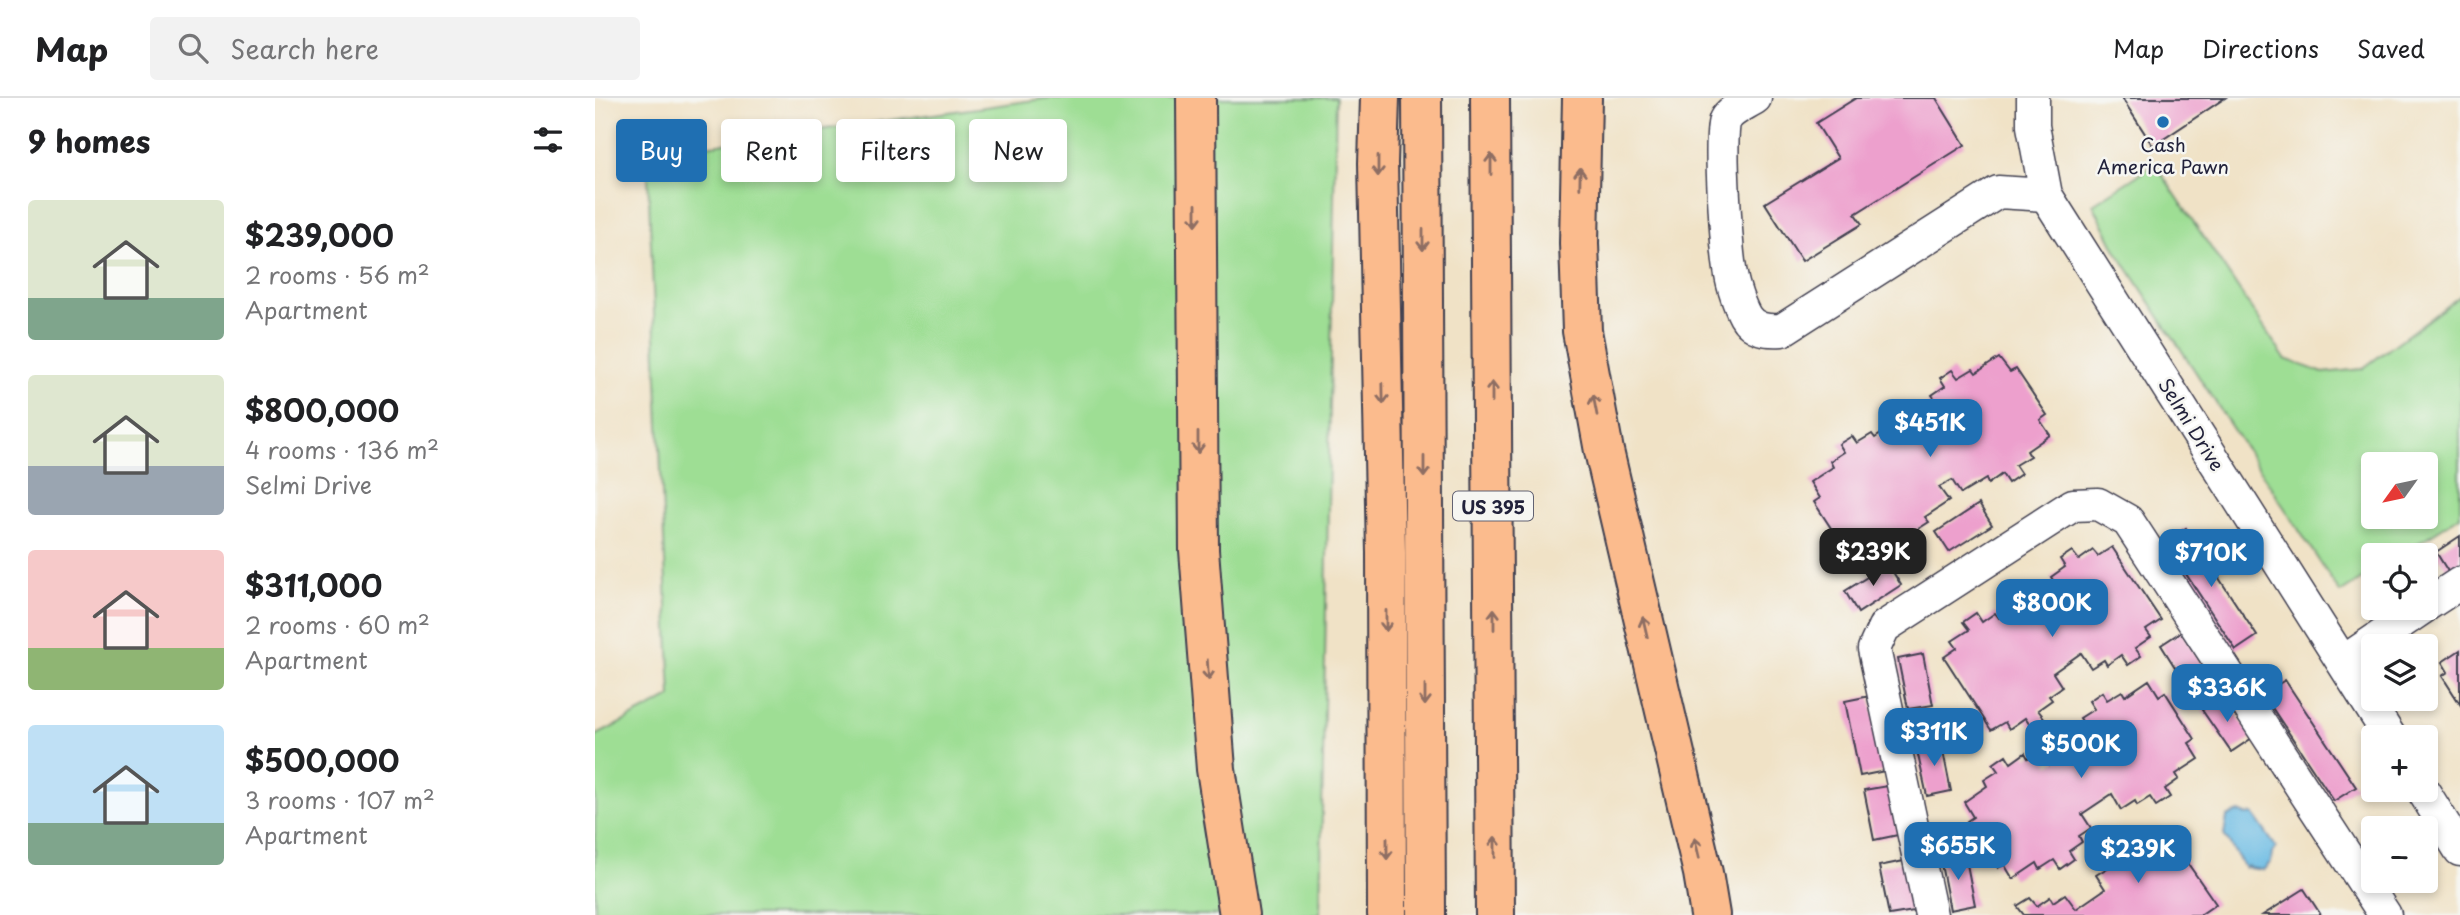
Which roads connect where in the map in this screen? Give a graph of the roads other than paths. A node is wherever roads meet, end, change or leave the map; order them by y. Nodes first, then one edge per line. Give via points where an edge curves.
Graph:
1 (1196, 98) edge
2 (1380, 98) edge
3 (1422, 98) edge
4 (1490, 98) edge
5 (1582, 98) edge
6 (1755, 98) edge
7 (2033, 98) edge
8 (2046, 195) junction
9 (2460, 583) edge
10 (2438, 598) edge
11 (2406, 620) edge
12 (2343, 662) junction
13 (2382, 725) edge
14 (2430, 802) edge
15 (2460, 850) edge
16 (1239, 915) edge
17 (1387, 915) edge
18 (1426, 915) edge
19 (1495, 915) edge
20 (1710, 915) edge
21 (1931, 915) edge
22 (2385, 915) edge

1 -> 16 highway via 1199,550 1216,769
2 -> 17 highway
3 -> 18 highway, US 395
19 -> 4 highway, US 395
20 -> 5 highway via 1604,451 1582,331
6 - 8 street via 1725,120 1722,150 1731,276 1745,317 1754,327 1782,330 1998,192
7 - 8 street, Selmi Drive via 2033,126
8 - 12 street, Selmi Drive
9 - 10 street
11 - 12 street
12 - 13 street, Selmi Drive
14 - 15 street
21 - 22 street via 1874,649 1884,627 2073,505 2098,504 2128,521

